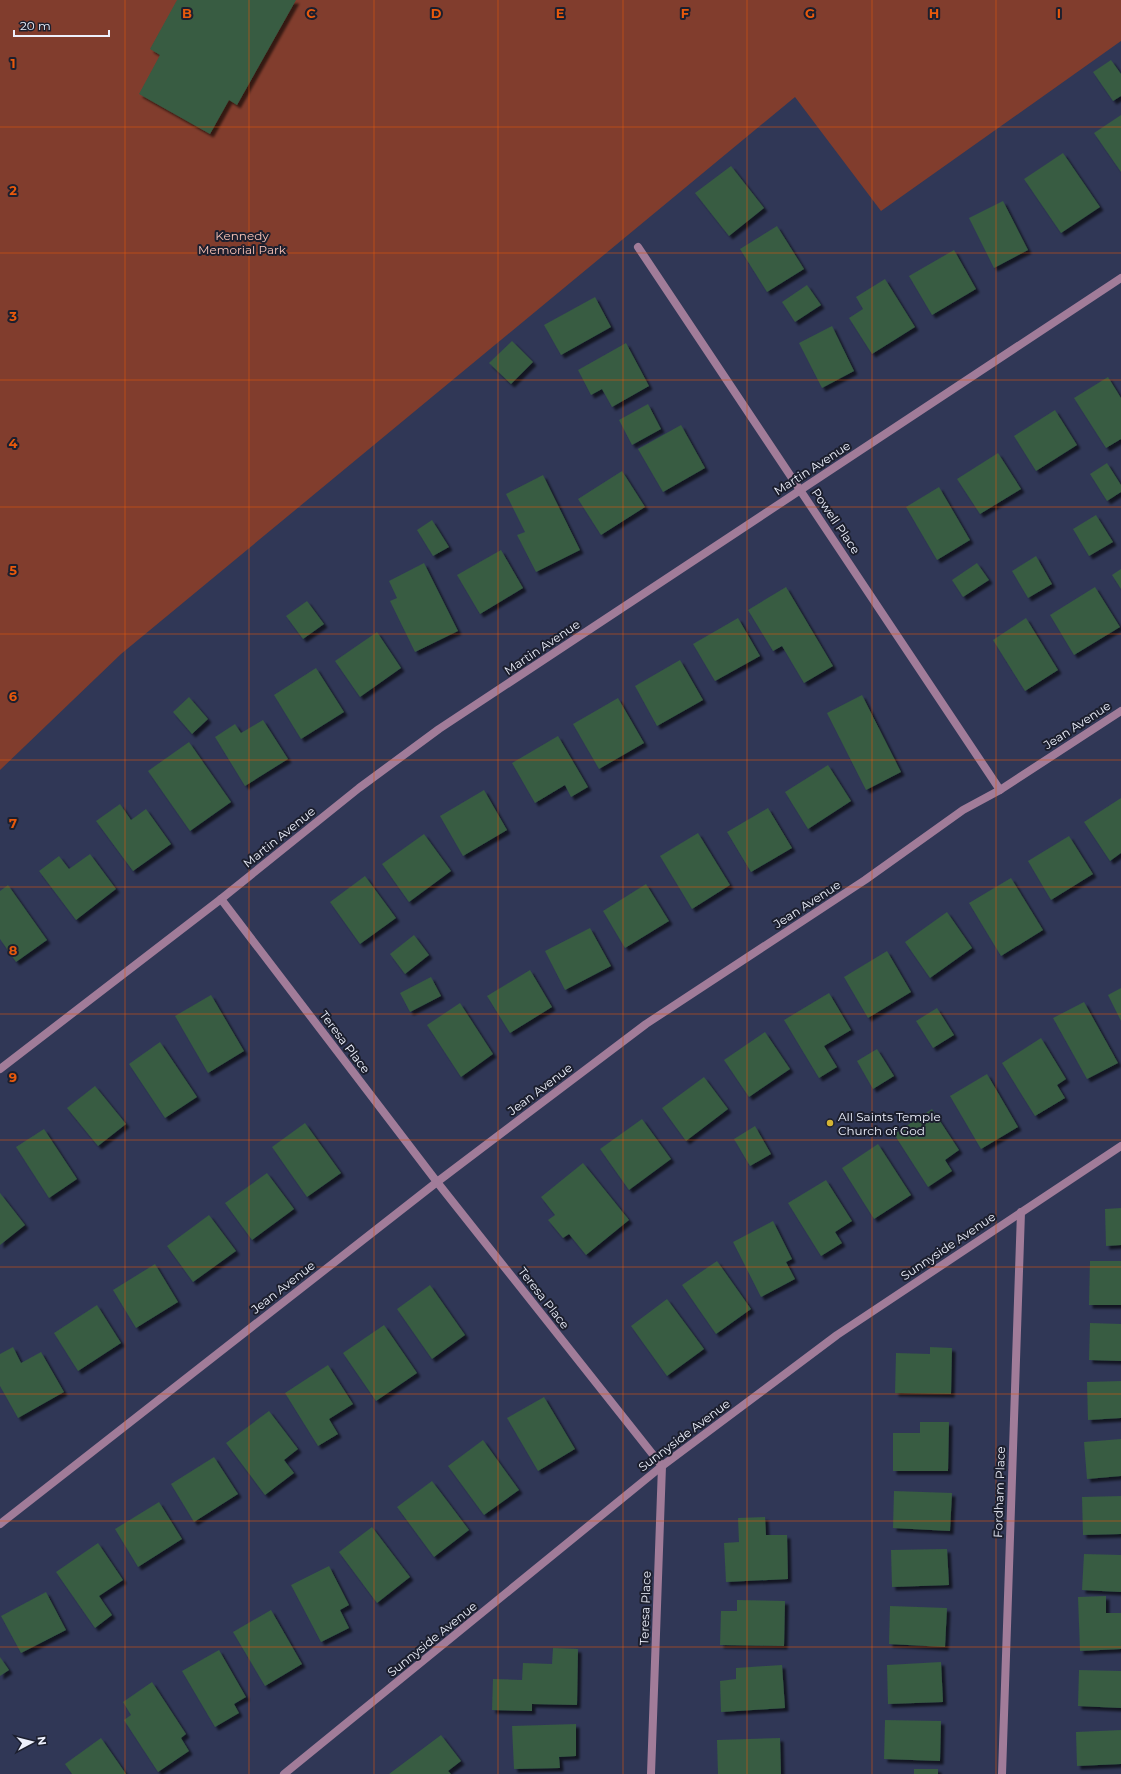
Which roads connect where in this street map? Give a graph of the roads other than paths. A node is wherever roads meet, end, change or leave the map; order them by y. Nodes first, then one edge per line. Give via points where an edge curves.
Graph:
1 (638, 247) dead end
2 (1121, 278) edge
3 (800, 490) junction
4 (1121, 711) edge
5 (1000, 790) junction
6 (221, 899) junction
7 (0, 1069) edge
8 (1121, 1146) edge
9 (437, 1182) junction
10 (1021, 1212) junction
11 (662, 1466) junction
12 (0, 1524) edge
13 (284, 1774) edge
14 (651, 1774) edge
15 (1002, 1774) edge

1 - 3 street, Powell Place
2 - 3 street, Martin Avenue
3 - 5 street, Powell Place
3 - 6 street, Martin Avenue via 439,729 359,788
4 - 5 street, Jean Avenue
5 - 9 street, Jean Avenue via 963,810 865,880 646,1024
6 - 7 street, Martin Avenue
6 - 9 street, Teresa Place
8 - 10 street, Sunnyside Avenue
9 - 11 street, Teresa Place
9 - 12 street, Jean Avenue
10 - 11 street, Sunnyside Avenue via 837,1335
10 - 15 street, Fordham Place
11 - 13 street, Sunnyside Avenue
11 - 14 street, Teresa Place

